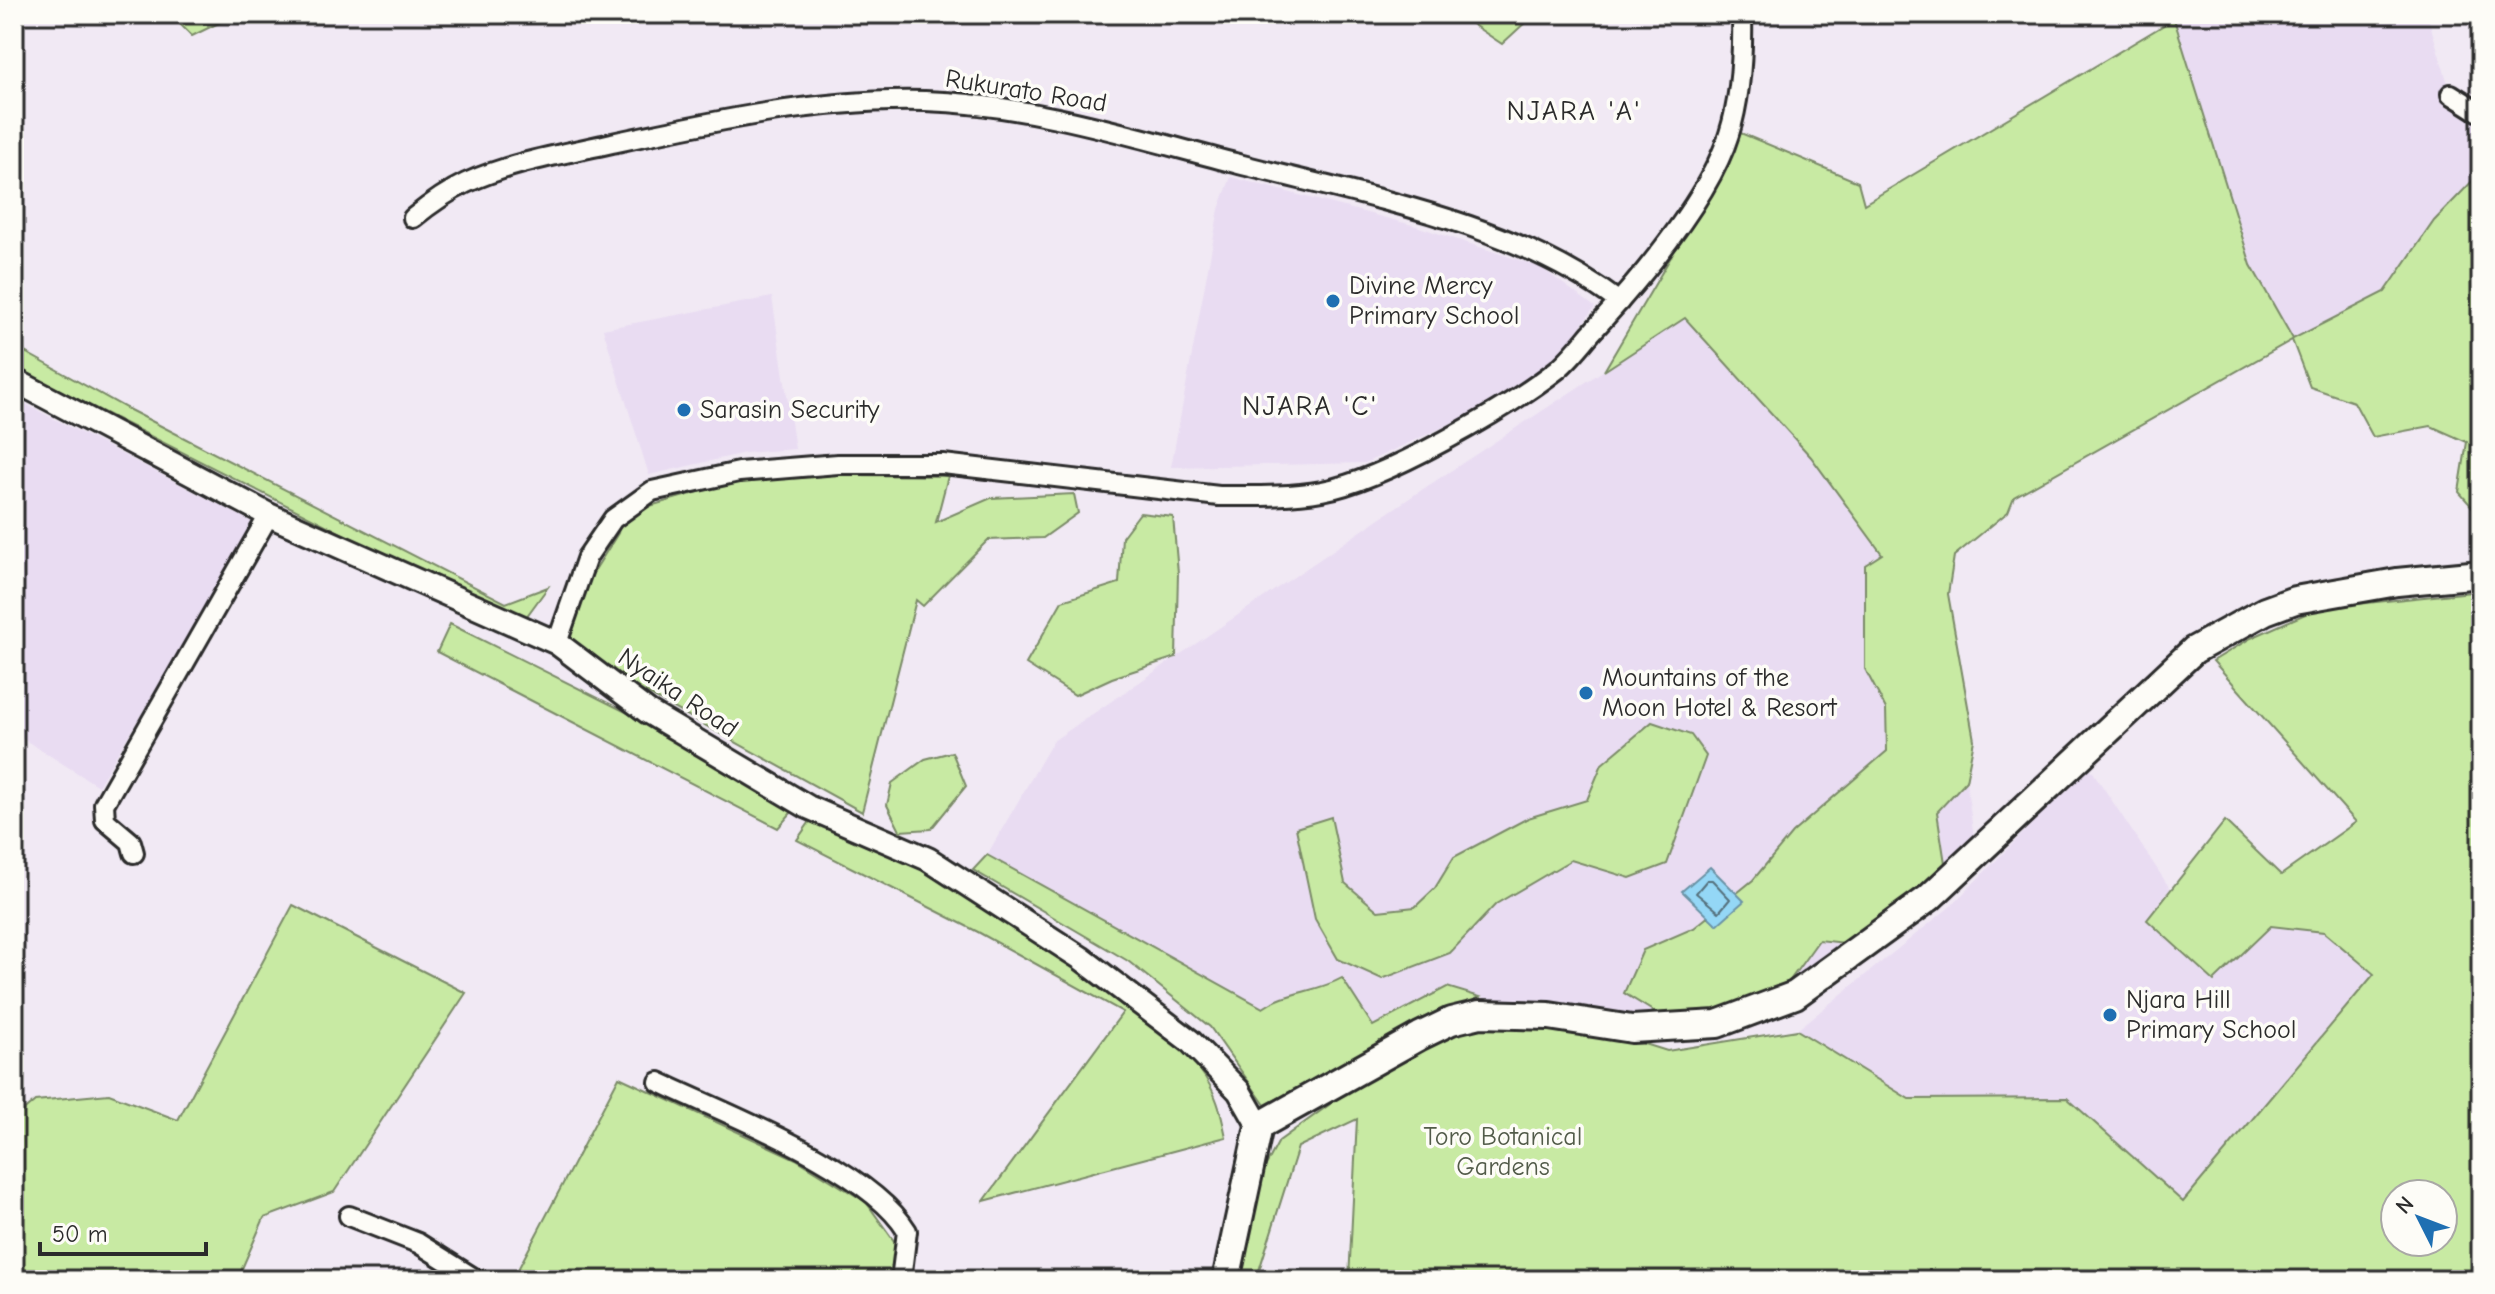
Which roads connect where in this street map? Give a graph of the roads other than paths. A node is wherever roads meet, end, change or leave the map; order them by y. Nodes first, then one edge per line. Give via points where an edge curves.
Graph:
1 (1742, 14) edge
2 (2451, 94) dead end
3 (2481, 113) edge
4 (413, 218) dead end
5 (1619, 302) junction
6 (14, 380) edge
7 (269, 515) junction
8 (2481, 574) edge
9 (557, 643) junction
10 (134, 853) dead end
11 (659, 1082) dead end
12 (1259, 1126) junction
13 (349, 1216) dead end
14 (477, 1280) edge
15 (901, 1280) edge
16 (1226, 1280) edge

1 - 5 street via 1741,64 1729,135 1708,181
2 - 3 street
4 - 5 street, Rukurato Road via 463,185 552,156 804,108 925,101 1064,119 1397,204 1541,253
5 - 9 street via 1559,368 1498,407 1371,477 1322,491 1219,496 943,464 838,464 739,472 652,491 613,519 587,557
6 - 7 street, Nyaika Road
7 - 9 street, Nyaika Road
7 - 10 street via 104,804 105,820 131,842
8 - 12 main road via 2295,600 2194,650 1929,898 1795,995 1717,1024 1632,1029 1549,1016 1480,1014 1451,1021
9 - 12 street, Nyaika Road via 648,712 808,807 928,859 1081,958 1216,1064
11 - 15 street via 801,1149 865,1189 907,1231
12 - 16 main road
13 - 14 street via 418,1243

